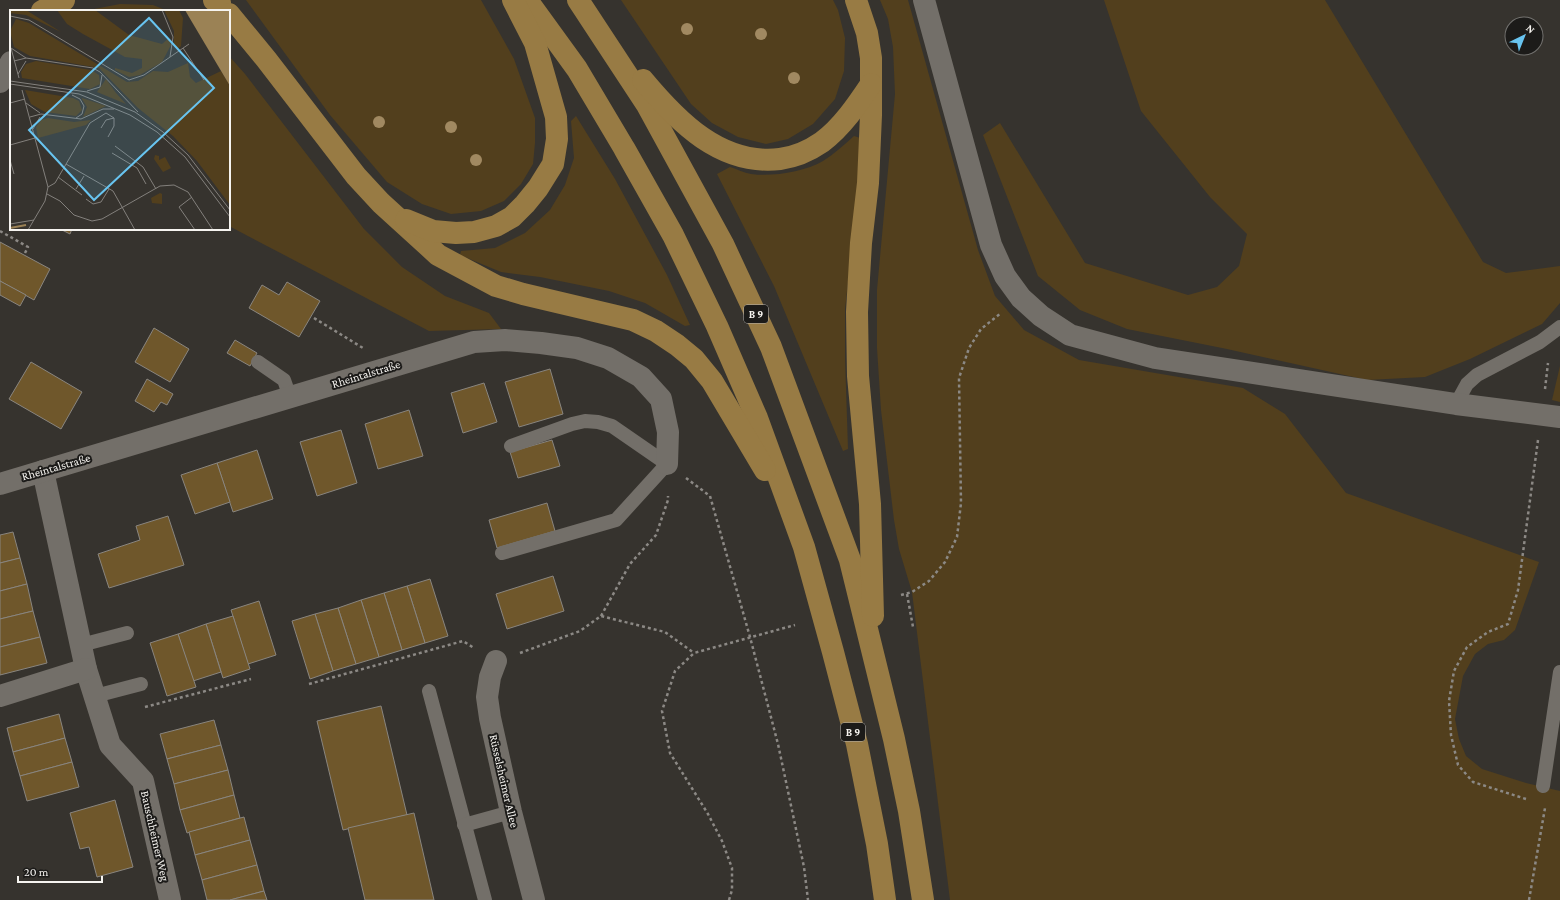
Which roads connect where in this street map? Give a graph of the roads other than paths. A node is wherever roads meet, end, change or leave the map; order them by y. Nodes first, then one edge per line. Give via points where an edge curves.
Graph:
1 (44, 0) edge
2 (64, 0) edge
3 (513, 0) edge
4 (527, 0) edge
5 (856, 0) edge
6 (924, 0) edge
7 (578, 1) edge
8 (40, 10) edge
9 (42, 10) edge
10 (230, 17) edge
11 (10, 64) edge
12 (0, 82) edge
13 (871, 84) junction
14 (395, 215) junction
15 (1560, 327) edge
16 (258, 362) dead end
17 (290, 396) junction
18 (1456, 404) junction
19 (1560, 417) edge
20 (511, 446) dead end
21 (667, 464) junction
22 (43, 471) junction
23 (0, 484) edge
24 (804, 547) junction
25 (502, 553) dead end
26 (127, 633) dead end
27 (81, 646) junction
28 (874, 653) junction
29 (496, 662) road end
30 (86, 669) junction
31 (1560, 672) edge
32 (141, 684) dead end
33 (429, 691) dead end
34 (0, 696) edge
35 (95, 696) junction
36 (1543, 786) dead end
37 (511, 812) junction
38 (464, 825) junction
39 (170, 900) edge
40 (485, 900) edge
41 (534, 900) edge
42 (885, 900) edge
43 (923, 900) edge

1 - 8 street
2 - 9 highway
3 - 14 highway via 535,43 556,117 557,140 553,164 525,204 512,217 496,226 474,232 433,231
4 - 24 highway, B 9 via 577,69 673,235 717,326 757,418
5 - 13 highway via 867,33 871,58
6 - 18 street via 991,245 1004,276 1020,298 1042,316 1070,334 1155,358
7 - 13 highway via 674,114 710,143 726,152 748,159 787,158 822,142 847,117
7 - 28 highway, B 9 via 647,105 723,244 771,347 850,560
10 - 14 highway via 356,176
11 - 12 street
13 - 28 highway via 868,183 861,244 857,319 858,376 870,504
14 - 24 highway via 438,255 496,286 633,320 677,345 694,359 712,381 764,468
15 - 18 lane via 1540,342 1478,374 1467,384
16 - 17 lane via 284,380
17 - 21 street, Rheintalstraße via 474,342 505,340 577,348 608,358 641,377 661,399 668,432
17 - 22 street, Rheintalstraße
18 - 19 street
20 - 21 lane via 572,424 598,422 612,426
21 - 25 lane via 616,520
22 - 23 street, Rheintalstraße
22 - 27 street, Bauschheimer Weg
24 - 42 highway, B 9 via 856,744 877,844
26 - 27 lane
27 - 30 street, Bauschheimer Weg
28 - 43 highway, B 9 via 909,811
29 - 37 street, Rüsselsheimer Allee via 490,677 487,697
30 - 34 street
30 - 35 street, Bauschheimer Weg
31 - 36 lane
32 - 35 lane
33 - 38 lane
35 - 39 street, Bauschheimer Weg via 110,745 143,780
37 - 38 lane
37 - 41 street, Rüsselsheimer Allee
38 - 40 lane

